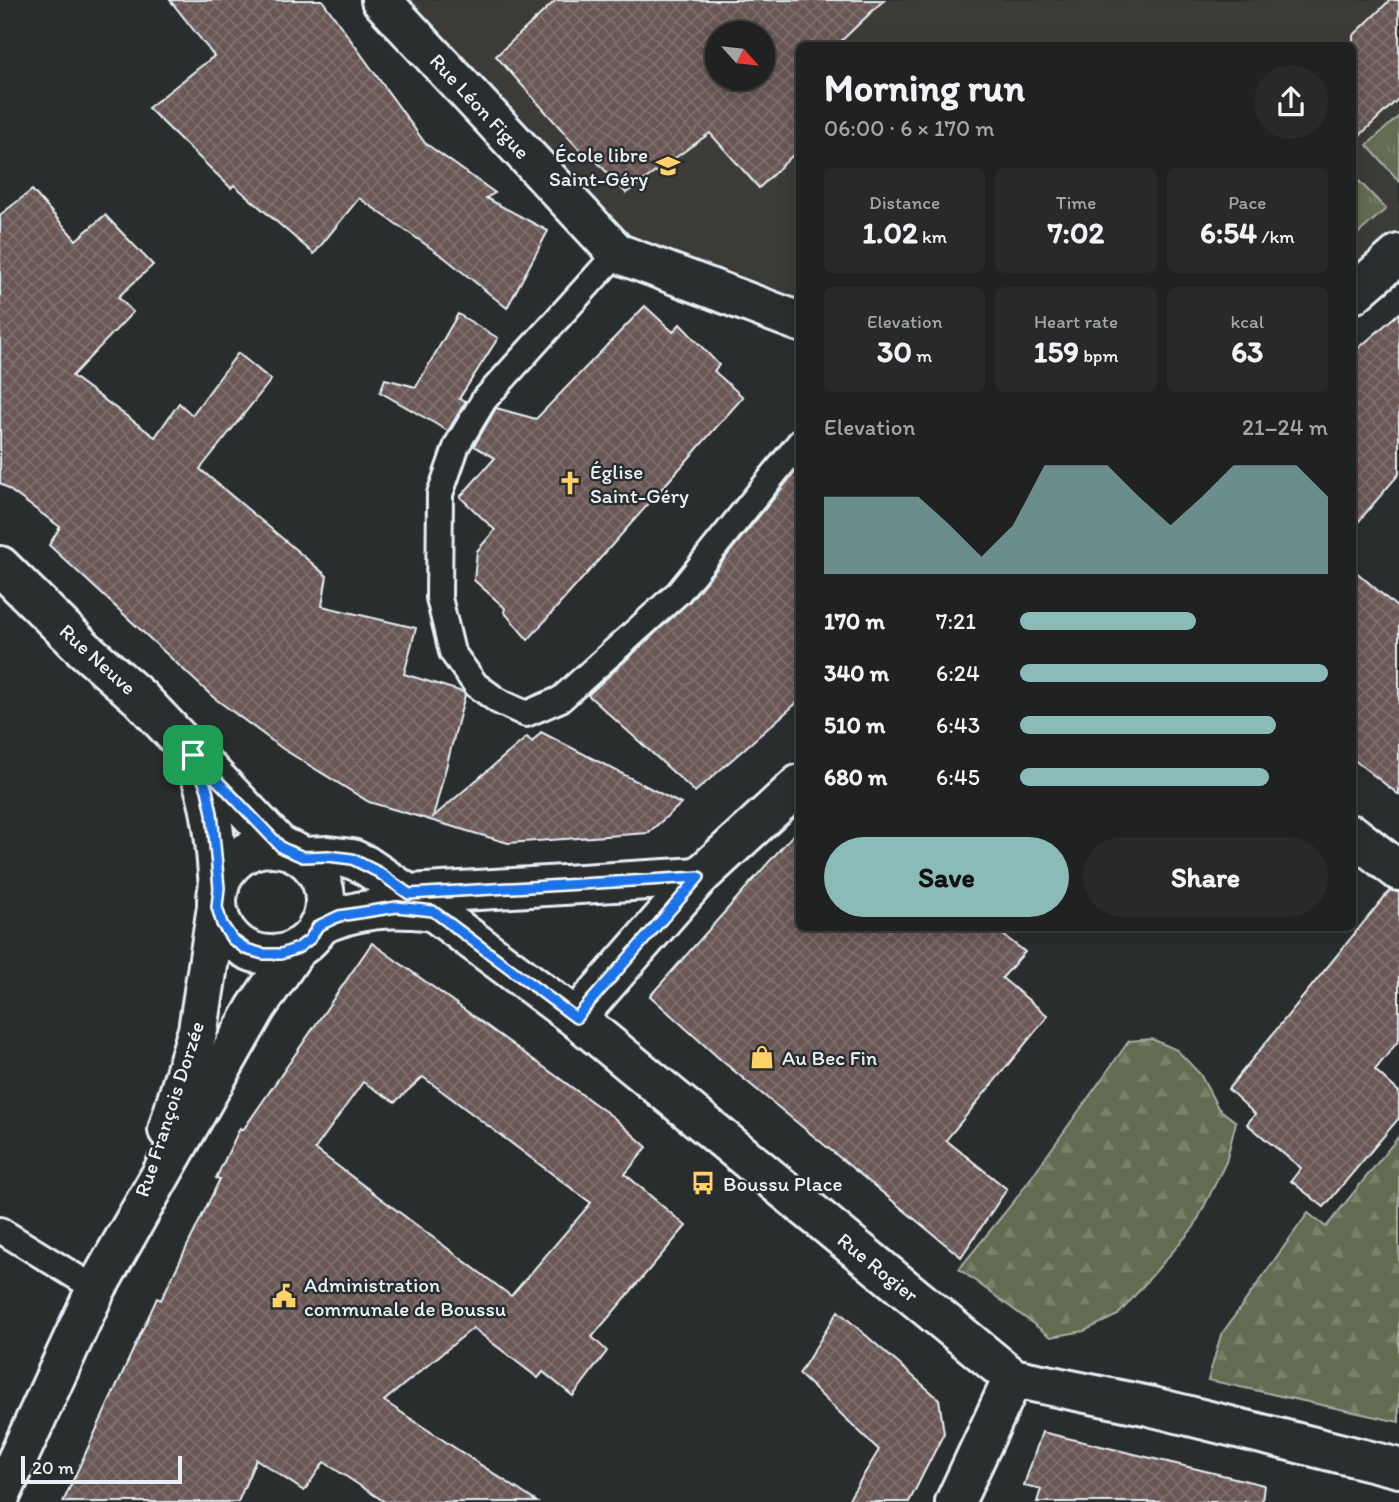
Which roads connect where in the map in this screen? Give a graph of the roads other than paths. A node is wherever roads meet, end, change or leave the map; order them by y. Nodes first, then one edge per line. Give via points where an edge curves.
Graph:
1 (381, 0) edge
2 (617, 253) junction
3 (1399, 254) edge
4 (1356, 291) edge
5 (796, 320) edge
6 (796, 447) edge
7 (0, 566) edge
8 (193, 755) junction
9 (796, 788) edge
10 (1356, 837) edge
11 (292, 853) junction
12 (1399, 871) edge
13 (699, 877) junction
14 (218, 897) junction
15 (421, 903) junction
16 (308, 937) junction
17 (576, 1018) junction
18 (130, 1227) junction
19 (0, 1230) edge
20 (96, 1289) junction
21 (1013, 1378) junction
22 (1399, 1468) edge
23 (0, 1497) edge
24 (955, 1502) edge

1 - 2 street, Rue Léon Figue
2 - 5 street, Rue Léon Figue
2 - 6 lane via 484,400 457,445 440,494 439,598 452,652 476,685 526,714 561,699 679,592
3 - 4 street
7 - 8 street, Rue Neuve via 140,698
8 - 11 street, Rue Neuve
8 - 14 street, Rue Neuve via 212,813
9 - 13 street
10 - 12 street
11 - 14 street via 263,847 242,855 223,875
11 - 15 street, Rue Rogier via 352,859
11 - 16 street via 315,870 323,887 324,913
13 - 15 street
13 - 17 street
14 - 16 street via 222,924 246,949 281,954
14 - 18 street, Rue François Dorzée via 198,1030 162,1146
15 - 16 street via 339,916
15 - 17 street, Rue Rogier
16 - 18 street, Rue François Dorzée via 256,1008
17 - 21 street, Rue Rogier
18 - 20 street, Rue François Dorzée
19 - 20 lane
20 - 23 street, Rue François Dorzée
21 - 22 street, Rue Rogier via 1149,1406
21 - 24 street

